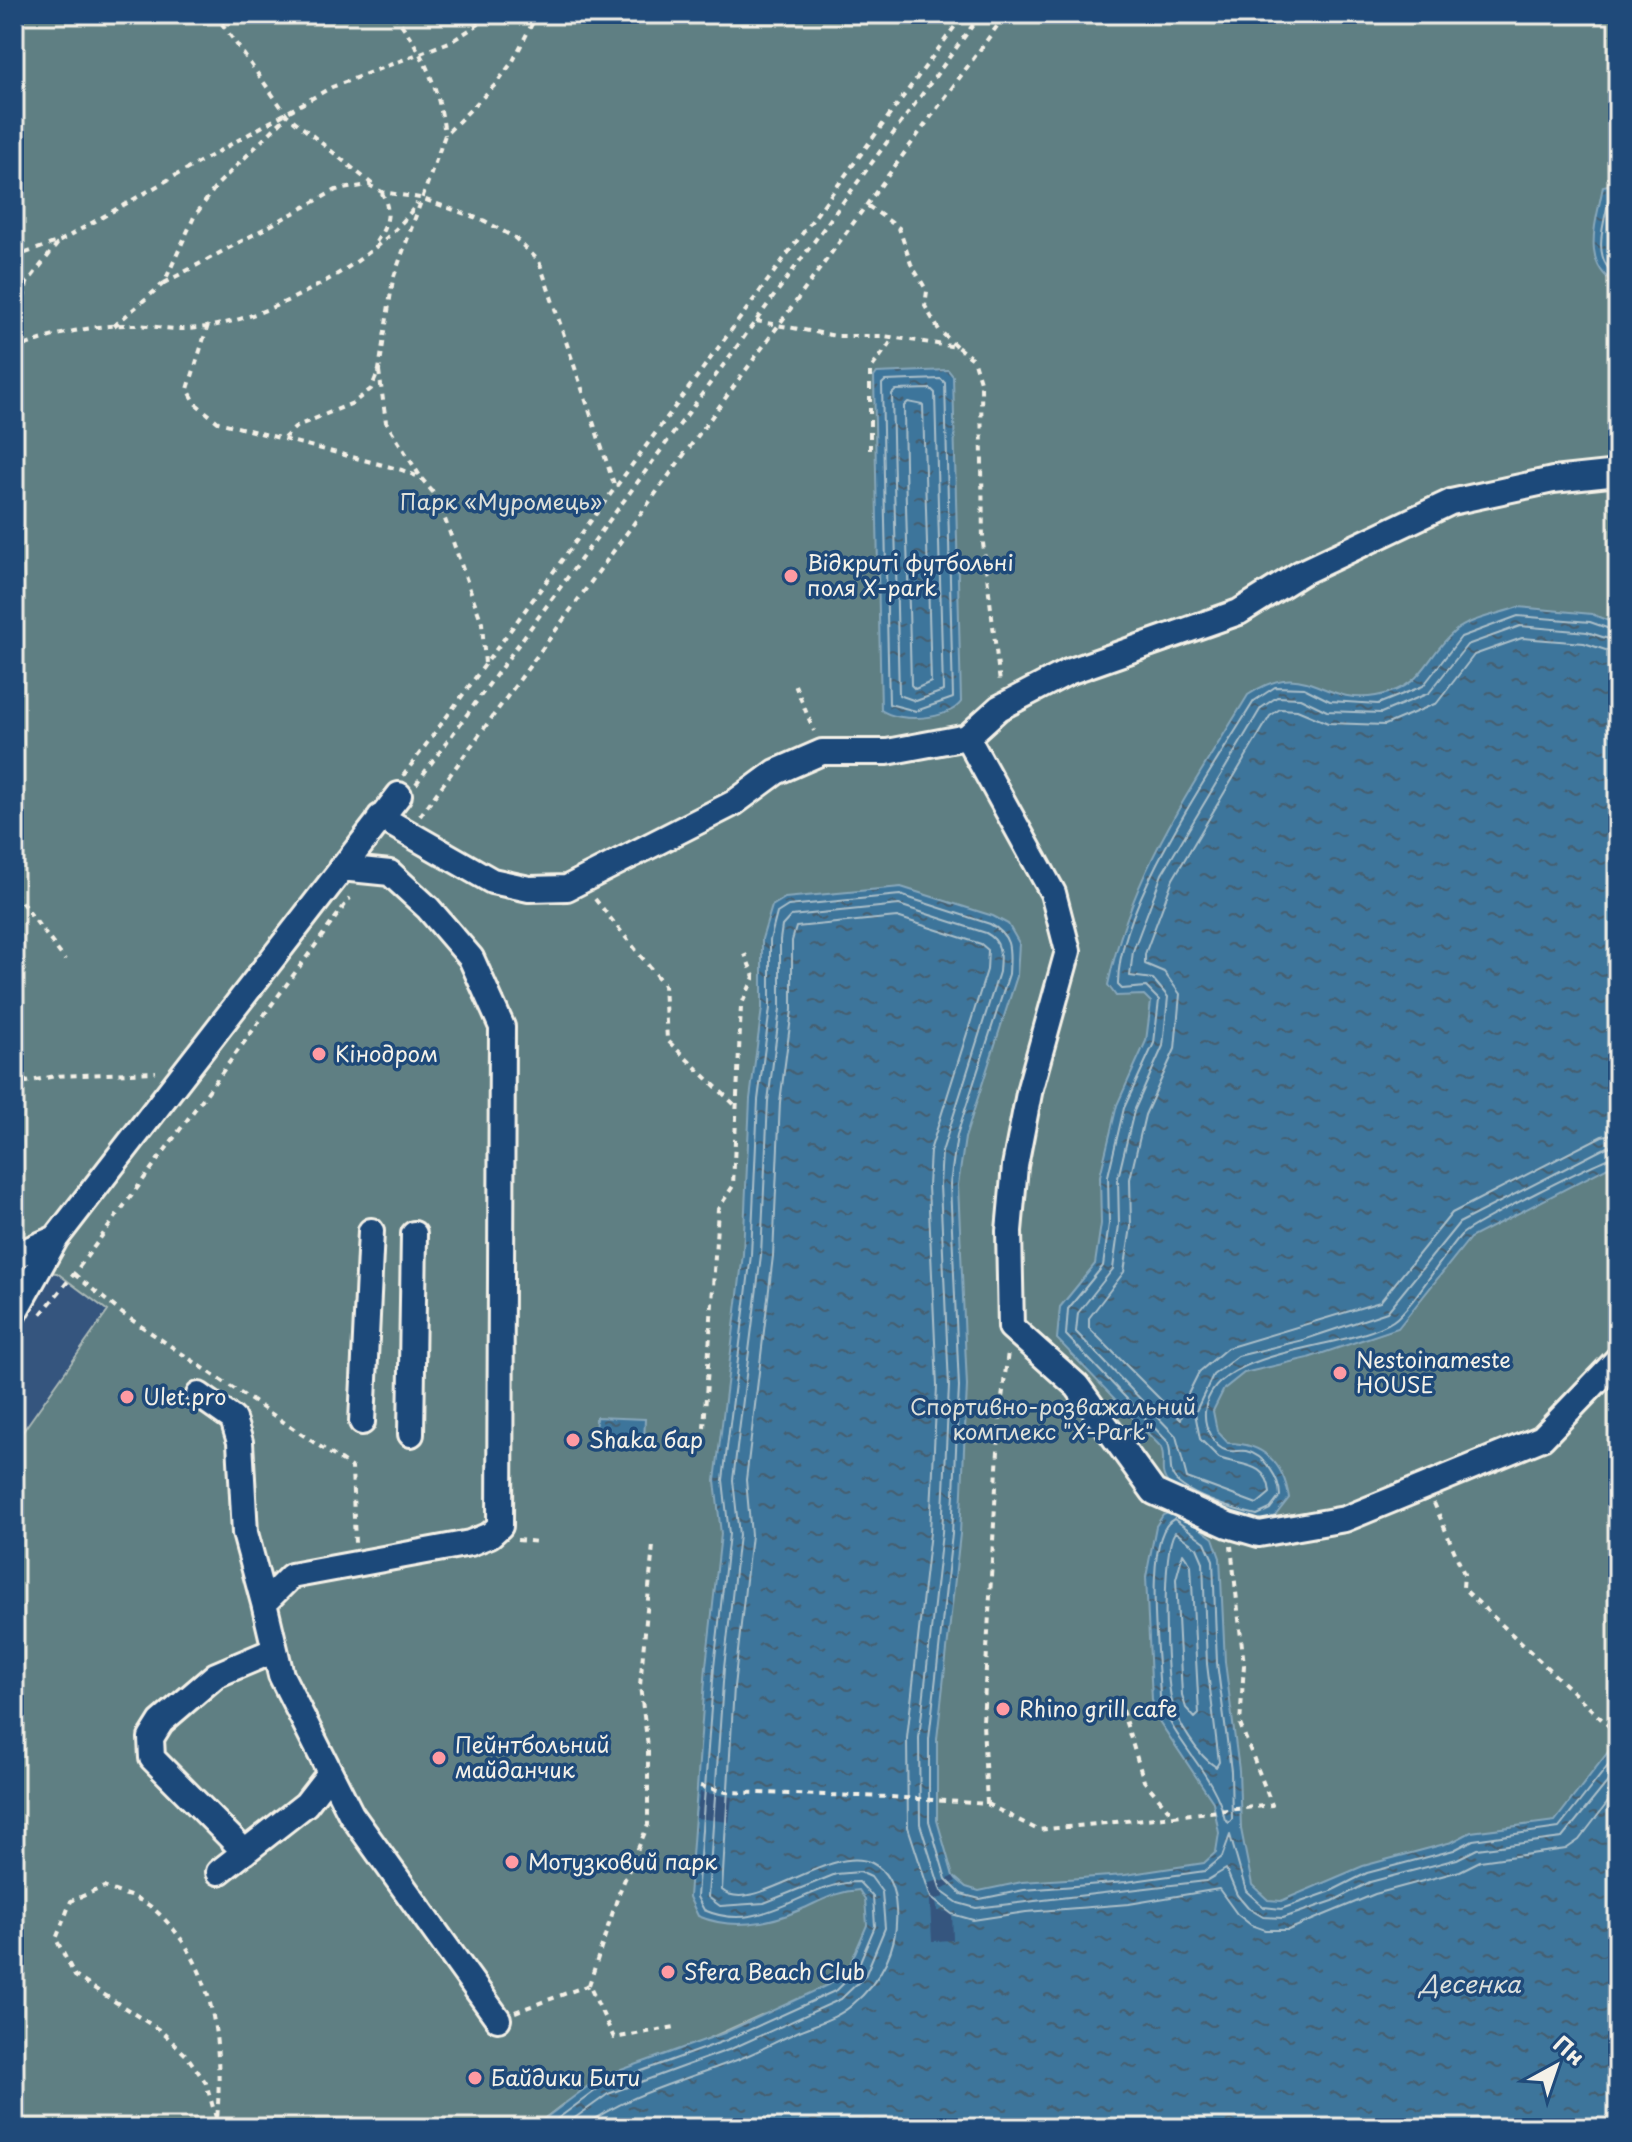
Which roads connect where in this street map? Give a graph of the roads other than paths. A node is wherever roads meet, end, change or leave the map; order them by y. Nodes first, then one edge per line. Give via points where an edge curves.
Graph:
1 (1618, 473) edge
2 (967, 737) junction
3 (399, 795) road end
4 (380, 817) junction
5 (341, 868) junction
6 (371, 1231) dead end
7 (414, 1234) dead end
8 (56, 1238) junction
9 (14, 1256) edge
10 (14, 1313) edge
11 (1618, 1359) edge
12 (199, 1395) dead end
13 (362, 1422) dead end
14 (411, 1434) dead end
15 (264, 1603) junction
16 (275, 1650) junction
17 (330, 1773) junction
18 (245, 1852) junction
19 (219, 1872) dead end
20 (498, 2019) road end

1 - 2 street via 1553,480 1451,502 1301,573 1239,612 1068,672 999,708
2 - 4 street via 887,752 822,752 776,772 734,803 581,881 550,891 492,881
2 - 11 street via 1053,893 1068,951 1030,1088 1015,1166 1009,1231 1011,1327 1077,1386 1154,1492 1259,1534 1345,1519 1542,1438
3 - 4 street
4 - 5 street
5 - 8 street
5 - 15 street via 390,873 428,908 471,958 502,1027 500,1526 470,1543 291,1576
6 - 13 street
7 - 14 street
8 - 9 street
8 - 10 street
12 - 15 street via 233,1419 240,1442 245,1533
15 - 16 street
16 - 17 street via 281,1675
16 - 18 street via 216,1675 161,1722 151,1738 152,1758
17 - 18 street via 306,1804
17 - 20 street via 351,1814
18 - 19 street

